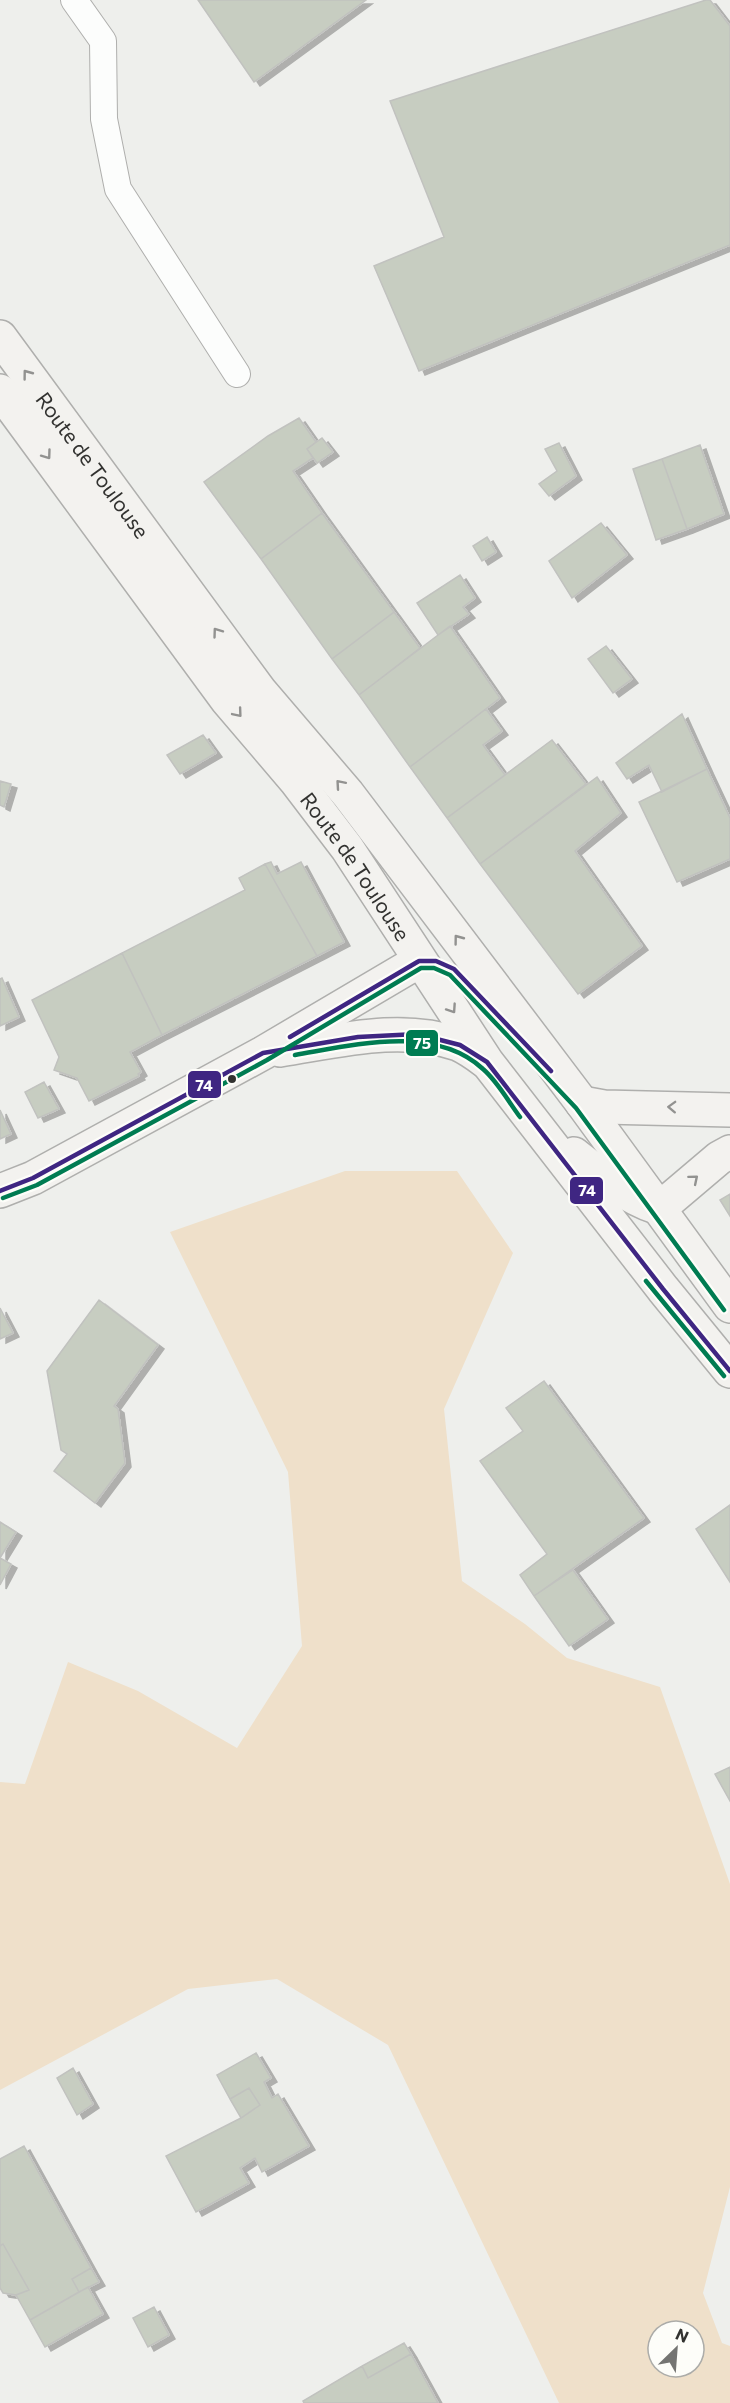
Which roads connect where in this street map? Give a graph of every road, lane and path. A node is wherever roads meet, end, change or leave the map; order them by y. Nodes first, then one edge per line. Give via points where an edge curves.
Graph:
1 (74, 0) edge
2 (0, 337) edge
3 (237, 374) dead end
4 (0, 391) edge
5 (419, 960) junction
6 (263, 1053) junction
7 (487, 1062) junction
8 (582, 1103) junction
9 (730, 1110) edge
10 (532, 1121) junction
11 (730, 1152) edge
12 (0, 1191) edge
13 (660, 1208) junction
14 (730, 1306) edge
15 (730, 1371) edge

1 - 3 lane via 103,40 104,118 118,189
8 -> 2 main road, Route de Toulouse via 348,794 260,692
4 -> 5 main road, Route de Toulouse via 227,700 347,848
5 - 6 main road
5 -> 7 main road, Route de Toulouse
5 - 8 main road via 436,961 454,969
6 - 7 main road via 357,1037 417,1034 460,1045
6 - 12 main road via 33,1178
7 - 10 main road, Route de Toulouse
9 -> 8 main road
8 - 13 main road, Route de Toulouse
10 - 13 main road via 617,1188
10 - 15 main road, Route de Toulouse
13 -> 11 main road
13 - 14 main road, Route de Toulouse

